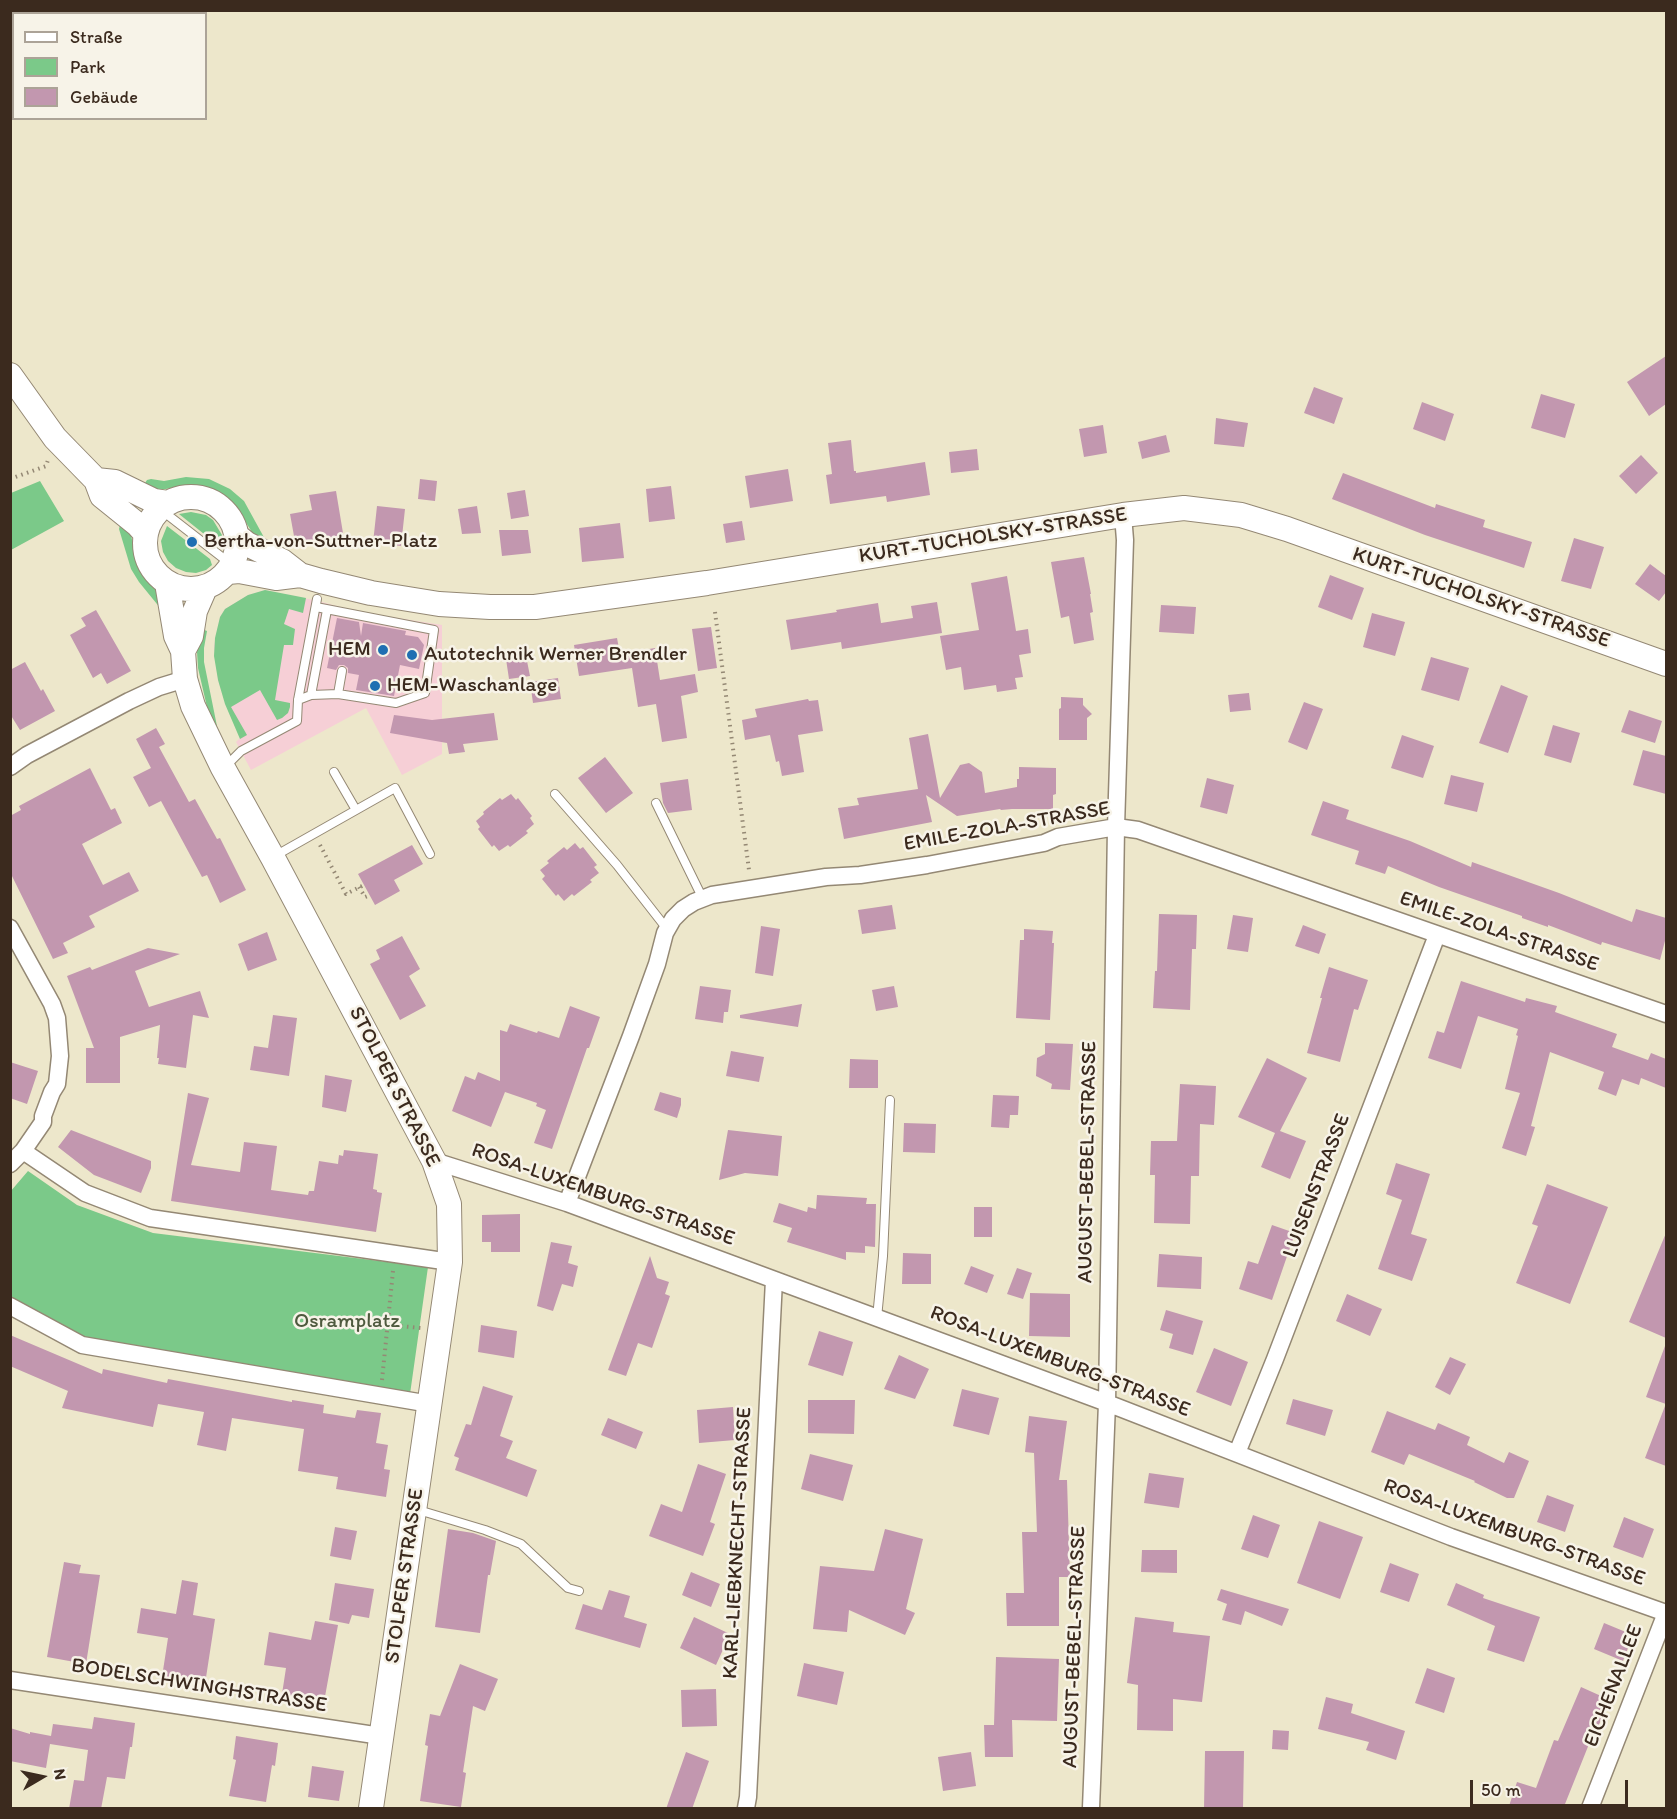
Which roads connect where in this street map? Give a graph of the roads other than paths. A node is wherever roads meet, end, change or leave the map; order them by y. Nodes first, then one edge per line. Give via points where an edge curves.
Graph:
1 (10, 375) edge
2 (96, 480) junction
3 (164, 506) junction
4 (1123, 515) junction
5 (146, 534) junction
6 (237, 536) junction
7 (230, 569) junction
8 (300, 575) junction
9 (167, 583) junction
10 (205, 588) junction
11 (327, 610) junction
12 (183, 651) junction
13 (1666, 662) edge
14 (342, 671) dead end
15 (185, 679) junction
16 (338, 694) junction
17 (311, 695) junction
18 (298, 700) junction
19 (10, 767) edge
20 (223, 768) junction
21 (334, 772) dead end
22 (555, 794) dead end
23 (656, 803) dead end
24 (356, 810) junction
25 (1116, 827) junction
26 (430, 854) dead end
27 (273, 858) junction
28 (703, 899) junction
29 (10, 928) edge
30 (667, 929) junction
31 (1437, 934) junction
32 (1666, 1014) edge
33 (890, 1100) dead end
34 (23, 1151) junction
35 (434, 1161) junction
36 (10, 1164) edge
37 (567, 1203) junction
38 (450, 1262) junction
39 (774, 1280) junction
40 (10, 1306) edge
41 (877, 1318) junction
42 (1107, 1403) junction
43 (430, 1404) junction
44 (1237, 1453) junction
45 (415, 1509) junction
46 (579, 1592) dead end
47 (1666, 1613) edge
48 (10, 1680) edge
49 (381, 1736) junction
50 (371, 1809) edge
51 (746, 1809) edge
52 (1091, 1809) edge
53 (1590, 1809) edge

1 - 2 main road via 55,438
2 - 3 main road via 115,482
2 - 5 main road via 102,496
3 - 5 main road via 153,516
3 - 6 main road via 185,497 203,498 219,506 231,520
3 - 7 lane
4 - 8 main road, KURT-TUCHOLSKY-STRASSE via 535,607 439,604 371,593
4 - 13 main road, KURT-TUCHOLSKY-STRASSE via 1184,508 1241,515
4 - 25 street, AUGUST-BEBEL-STRASSE
5 - 9 main road via 149,561
6 - 7 main road via 237,551
6 - 8 main road, KURT-TUCHOLSKY-STRASSE
7 - 8 main road, KURT-TUCHOLSKY-STRASSE via 276,578
7 - 10 main road via 218,582
9 - 10 main road via 185,589
9 - 12 main road, STOLPER STRASSE via 176,636
10 - 12 main road, STOLPER STRASSE
11 - 16 lane via 434,630 425,693 396,703
11 - 17 lane
11 - 18 lane via 317,603
12 - 15 main road, STOLPER STRASSE
14 - 16 lane
15 - 19 street via 129,701
15 - 20 main road, STOLPER STRASSE via 193,706
16 - 17 lane
17 - 18 lane
18 - 20 lane via 297,721 241,751
20 - 27 main road, STOLPER STRASSE
21 - 24 lane
22 - 30 lane
23 - 28 lane
24 - 26 lane via 395,788
24 - 27 lane
25 - 28 street, EMILE-ZOLA-STRASSE via 927,865 752,888
25 - 31 street, EMILE-ZOLA-STRASSE via 1138,830
25 - 42 street, AUGUST-BEBEL-STRASSE
27 - 35 main road, STOLPER STRASSE
28 - 30 street, EMILE-ZOLA-STRASSE via 683,909
29 - 34 street via 52,1004 59,1032 57,1084 42,1122
30 - 37 street, EMILE-ZOLA-STRASSE
31 - 32 street, EMILE-ZOLA-STRASSE
31 - 44 street, LUISENSTRASSE
33 - 41 lane
34 - 36 street
34 - 38 street via 85,1193 150,1218
35 - 37 street, ROSA-LUXEMBURG-STRASSE
35 - 38 main road, STOLPER STRASSE via 449,1204
37 - 39 street, ROSA-LUXEMBURG-STRASSE
38 - 43 main road, STOLPER STRASSE
39 - 41 street, ROSA-LUXEMBURG-STRASSE
39 - 51 street, KARL-LIEBKNECHT-STRASSE
40 - 43 street via 82,1345
41 - 42 street, ROSA-LUXEMBURG-STRASSE
42 - 44 street, ROSA-LUXEMBURG-STRASSE
42 - 52 street, AUGUST-BEBEL-STRASSE
43 - 45 main road, STOLPER STRASSE
44 - 47 street, ROSA-LUXEMBURG-STRASSE via 1451,1537
45 - 46 lane via 521,1544 568,1588
45 - 49 main road, STOLPER STRASSE
47 - 53 street, EICHENALLEE
48 - 49 street, BODELSCHWINGHSTRASSE
49 - 50 main road, STOLPER STRASSE

